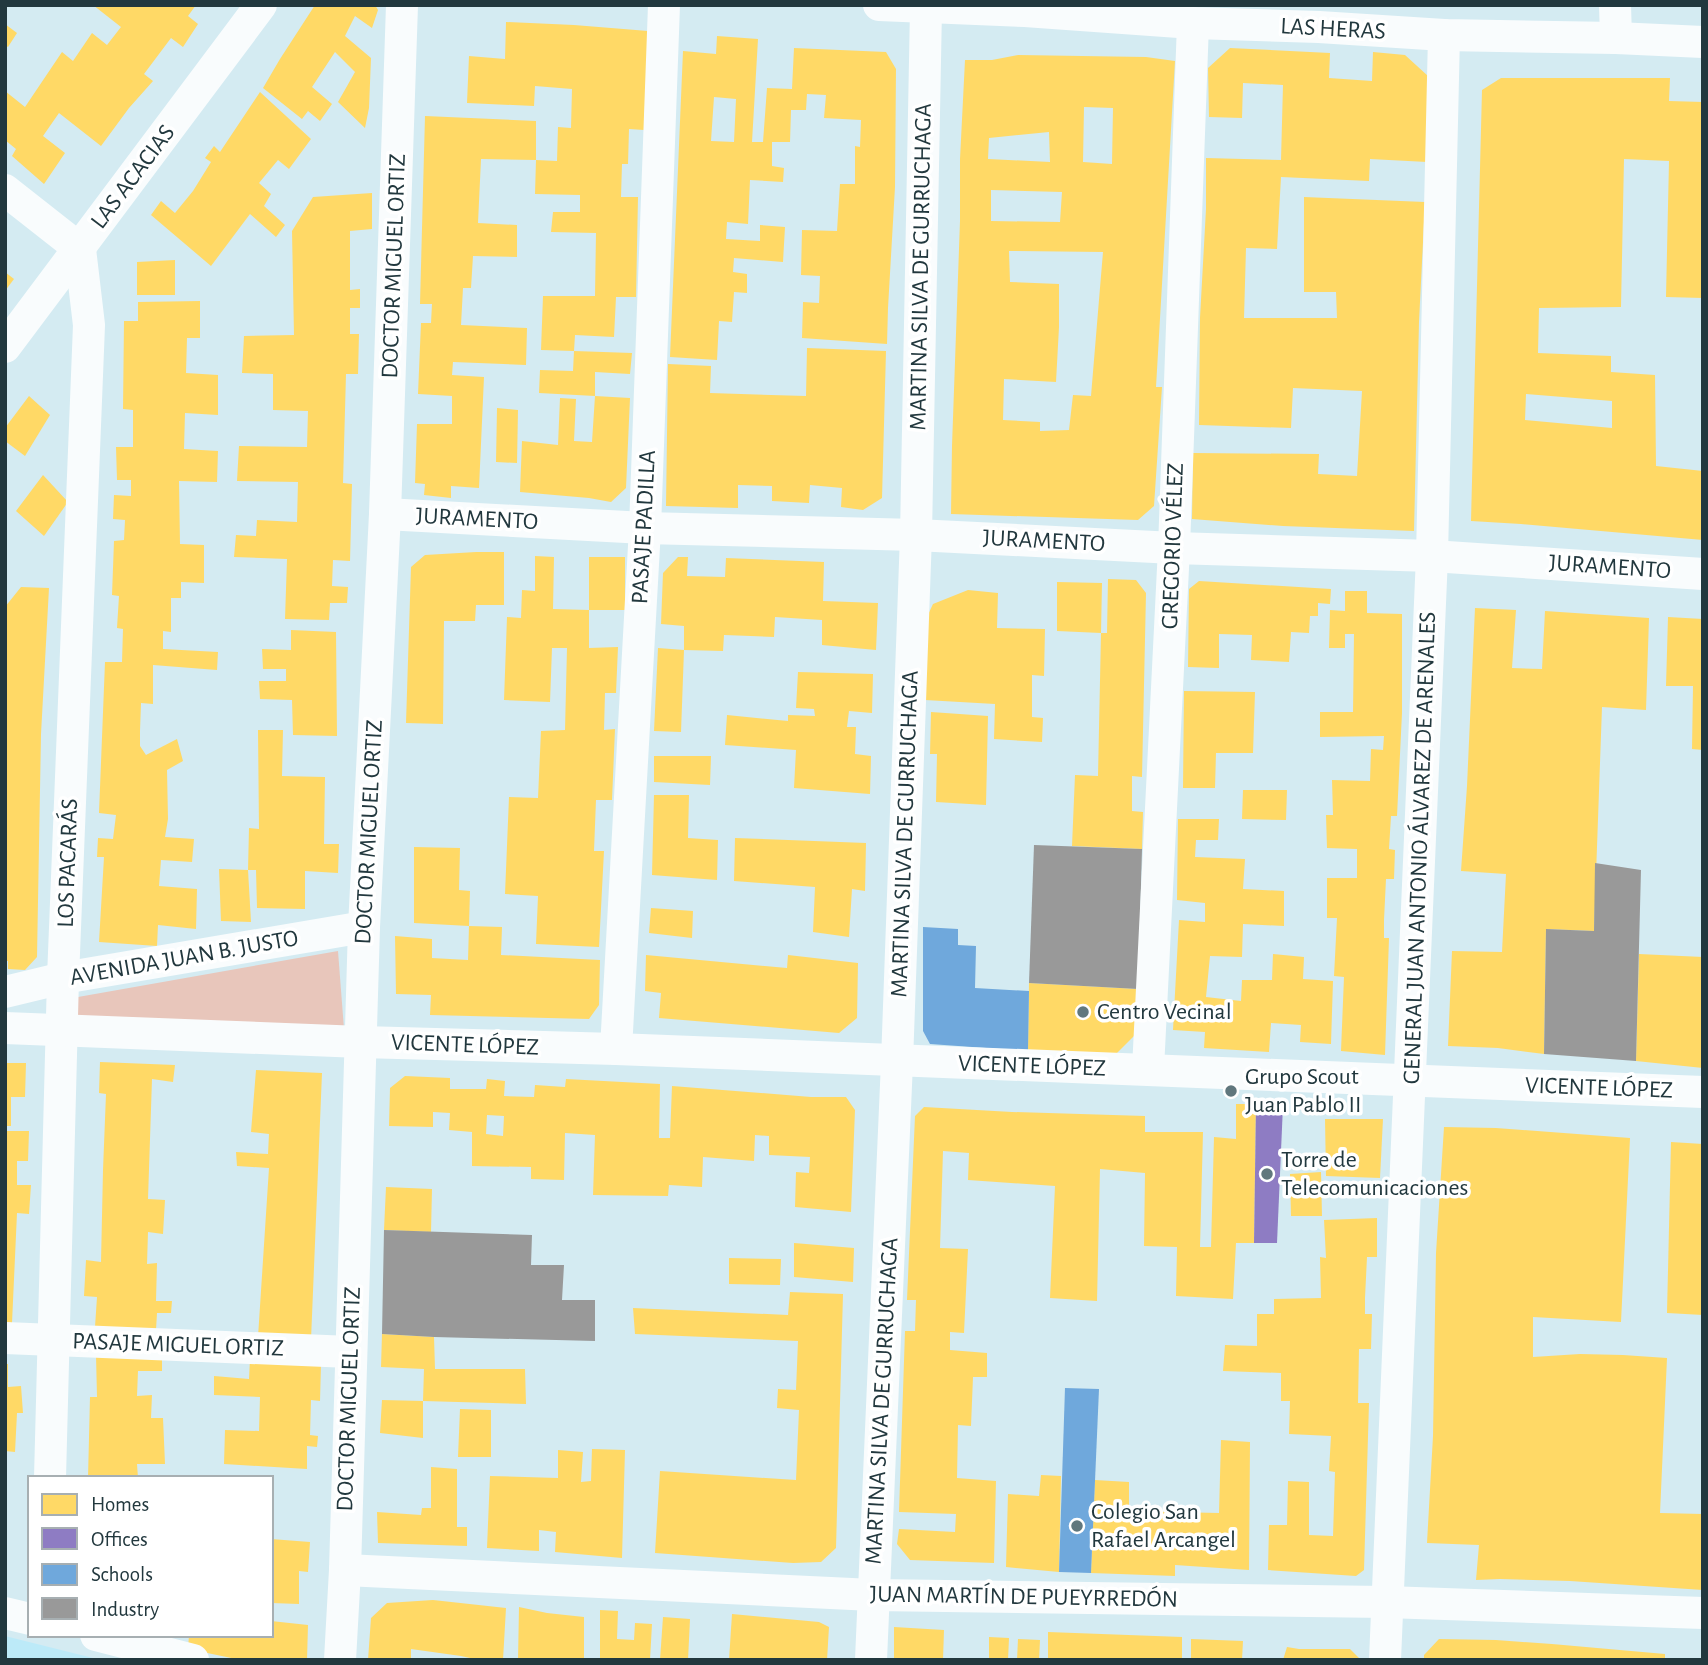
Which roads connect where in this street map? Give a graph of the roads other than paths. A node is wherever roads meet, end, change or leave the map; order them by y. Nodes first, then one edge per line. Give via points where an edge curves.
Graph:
1 (261, 5) edge
2 (402, 5) edge
3 (664, 5) edge
4 (879, 5) edge
5 (1615, 5) edge
6 (926, 8) junction
7 (1025, 8) edge
8 (1319, 16) edge
9 (1193, 23) junction
10 (1444, 35) junction
11 (1616, 38) junction
12 (1703, 42) edge
13 (5, 190) edge
14 (80, 249) junction
15 (5, 347) edge
16 (385, 514) junction
17 (645, 528) junction
18 (916, 535) junction
19 (1174, 548) junction
20 (1432, 556) junction
21 (1703, 573) edge
22 (364, 928) junction
23 (63, 978) junction
24 (5, 992) edge
25 (5, 1028) edge
26 (62, 1031) junction
27 (361, 1042) junction
28 (616, 1049) junction
29 (897, 1062) junction
30 (1147, 1069) junction
31 (1410, 1080) junction
32 (1703, 1092) edge
33 (5, 1338) edge
34 (54, 1340) junction
35 (350, 1352) junction
36 (50, 1476) edge
37 (345, 1570) junction
38 (873, 1595) junction
39 (1386, 1602) junction
40 (5, 1613) edge
41 (1703, 1613) edge
42 (28, 1619) edge
43 (104, 1637) edge
44 (193, 1660) edge
45 (340, 1660) edge
46 (871, 1660) edge
47 (1385, 1660) edge

1 - 14 street, LAS ACACIAS
2 - 16 street, DOCTOR MIGUEL ORTIZ
3 - 17 street, PASAJE PADILLA
4 - 6 street, LAS HERAS
5 - 11 street
6 - 7 street, LAS HERAS
6 - 18 street, MARTINA SILVA DE GURRUCHAGA
7 - 9 street, LAS HERAS
8 - 9 street, LAS HERAS
8 - 10 street, LAS HERAS
9 - 19 street, GREGORIO VÉLEZ
10 - 11 street, LAS HERAS
10 - 20 street, GENERAL JUAN ANTONIO ÁLVAREZ DE ARENALES
11 - 12 street, LAS HERAS
13 - 14 street
14 - 15 street, LAS ACACIAS
14 - 23 street, LOS PACARÁS via 89,326
16 - 17 street, JURAMENTO
16 - 22 street, DOCTOR MIGUEL ORTIZ
17 - 18 street, JURAMENTO
17 - 28 street, PASAJE PADILLA
18 - 19 street, JURAMENTO
18 - 29 street, MARTINA SILVA DE GURRUCHAGA
19 - 20 street, JURAMENTO
19 - 30 street, GREGORIO VÉLEZ
20 - 21 street, JURAMENTO
20 - 31 street, GENERAL JUAN ANTONIO ÁLVAREZ DE ARENALES
22 - 23 street, AVENIDA JUAN B. JUSTO
22 - 27 street, DOCTOR MIGUEL ORTIZ
23 - 24 street, AVENIDA JUAN B. JUSTO
23 - 26 street, LOS PACARÁS
25 - 26 street
26 - 27 street
26 - 34 street, LOS PACARÁS
27 - 28 street, VICENTE LÓPEZ
27 - 35 street, DOCTOR MIGUEL ORTIZ
28 - 29 street, VICENTE LÓPEZ
29 - 30 street, VICENTE LÓPEZ
29 - 38 street, MARTINA SILVA DE GURRUCHAGA
30 - 31 street, VICENTE LÓPEZ
31 - 32 street, VICENTE LÓPEZ
31 - 39 street, GENERAL JUAN ANTONIO ÁLVAREZ DE ARENALES
33 - 34 street, PASAJE MIGUEL ORTIZ
34 - 35 street, PASAJE MIGUEL ORTIZ
34 - 36 street, LOS PACARÁS
35 - 37 street, DOCTOR MIGUEL ORTIZ
37 - 38 street, JUAN MARTÍN DE PUEYRREDÓN
37 - 45 street, DOCTOR MIGUEL ORTIZ
38 - 39 street, JUAN MARTÍN DE PUEYRREDÓN
38 - 46 street, MARTINA SILVA DE GURRUCHAGA
39 - 41 street, JUAN MARTÍN DE PUEYRREDÓN
39 - 47 street, GENERAL JUAN ANTONIO ÁLVAREZ DE ARENALES
40 - 42 street
43 - 44 street

